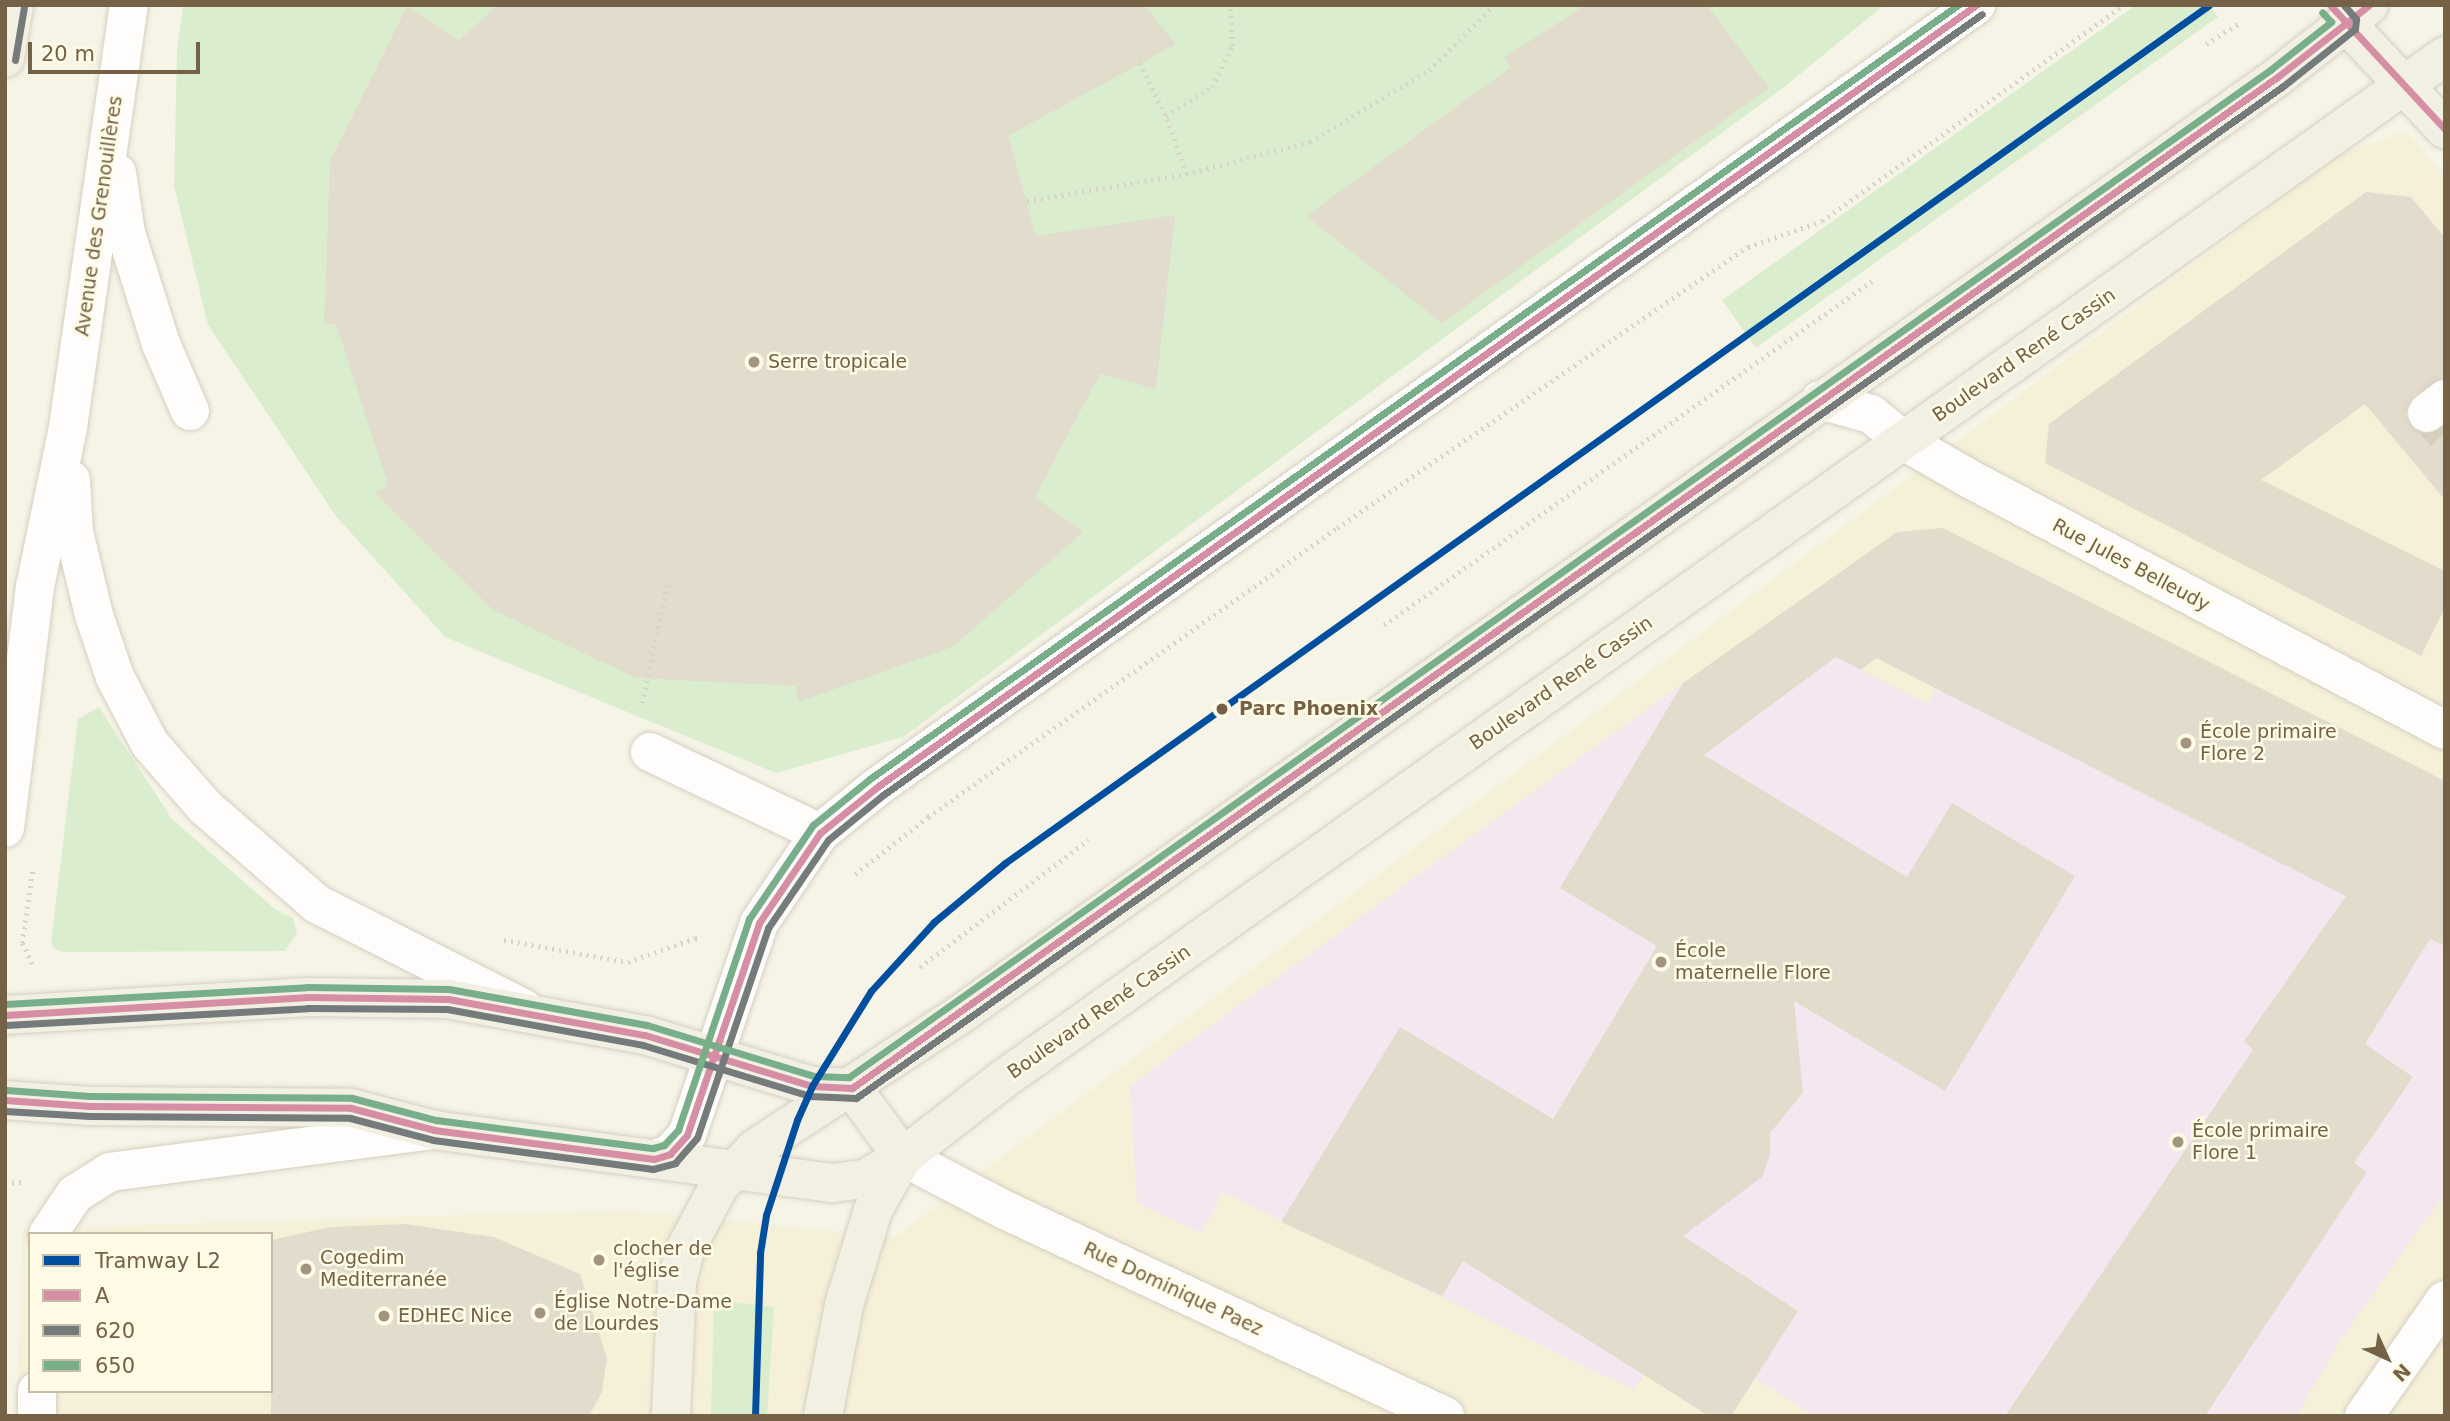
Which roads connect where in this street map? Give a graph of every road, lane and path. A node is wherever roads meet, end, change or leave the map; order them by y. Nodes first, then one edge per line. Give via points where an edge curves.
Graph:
1 (14, 5) edge
2 (129, 5) edge
3 (1230, 5) edge
4 (1493, 5) edge
5 (1976, 5) edge
6 (2124, 5) edge
7 (2348, 11) edge
8 (2238, 24) dead end
9 (2206, 44) dead end
10 (2445, 56) edge
11 (5, 58) edge
12 (1140, 63) dead end
13 (2406, 84) junction
14 (1166, 116) junction
15 (2445, 129) edge
16 (111, 133) junction
17 (1186, 174) junction
18 (1027, 201) dead end
19 (1872, 281) dead end
20 (1820, 400) junction
21 (190, 411) dead end
22 (68, 427) junction
23 (1904, 441) junction
24 (667, 584) dead end
25 (1384, 625) dead end
26 (2445, 730) edge
27 (649, 752) joint
28 (5, 828) edge
29 (820, 833) junction
30 (1088, 840) dead end
31 (33, 863) dead end
32 (854, 876) dead end
33 (496, 939) dead end
34 (748, 951) junction
35 (920, 967) dead end
36 (528, 1010) junction
37 (53, 1015) junction
38 (5, 1016) edge
39 (712, 1051) junction
40 (852, 1088) junction
41 (13, 1104) edge
42 (434, 1130) junction
43 (903, 1157) junction
44 (654, 1159) junction
45 (731, 1171) junction
46 (27, 1180) dead end
47 (5, 1183) edge
48 (49, 1232) edge
49 (2445, 1300) edge
50 (37, 1393) edge
51 (37, 1416) edge
52 (671, 1416) edge
53 (823, 1416) edge
54 (1445, 1416) edge
55 (2364, 1416) edge

1 - 11 main road
2 - 16 street, Avenue des Grenouillères
3 - 14 path via 1232,46 1212,87
4 - 17 path via 1429,71 1310,142
5 - 29 street via 877,787
6 - 32 path via 1822,221 1748,247 1337,528 928,817
7 - 13 main road
7 - 20 main road via 2276,79
8 - 9 path
10 - 13 main road, Boulevard René Cassin
12 - 14 path
13 - 15 main road
13 - 23 main road, Boulevard René Cassin
14 - 17 path
16 - 21 street via 126,233 161,344
16 - 22 street, Avenue des Grenouillères
17 - 18 path
19 - 25 path
20 - 23 street, Rue Jules Belleudy via 1871,414
20 - 40 main road
22 - 28 street, Avenue des Grenouillères via 35,587
22 - 36 street, Avenue des Grenouillères via 74,531 94,615 115,677 150,744 205,807 317,904
23 - 26 street, Rue Jules Belleudy
23 - 43 main road, Boulevard René Cassin via 1005,1079
24 - 27 path via 643,682 642,717
27 - 29 street
29 - 34 street via 759,923
30 - 35 path
31 - 37 path via 22,943 25,955 44,978
33 - 34 path via 628,962 695,938
34 - 39 street
36 - 37 main road, Avenue des Grenouillères via 379,995
36 - 39 main road, Avenue des Grenouillères
37 - 38 main road, Avenue des Grenouillères
39 - 40 main road, Avenue des Grenouillères via 812,1086
39 - 44 street via 687,1135 670,1154
40 - 43 main road
40 - 45 main road via 756,1148
41 - 42 main road via 351,1108
42 - 44 main road
42 - 48 street via 110,1172 75,1195
43 - 45 main road via 874,1175 848,1182
43 - 53 main road, Boulevard René Cassin via 873,1210 845,1305
43 - 54 street, Rue Dominique Paez via 1005,1210
44 - 45 main road
45 - 52 main road via 694,1227 677,1282
46 - 47 path
49 - 55 street
50 - 51 street

